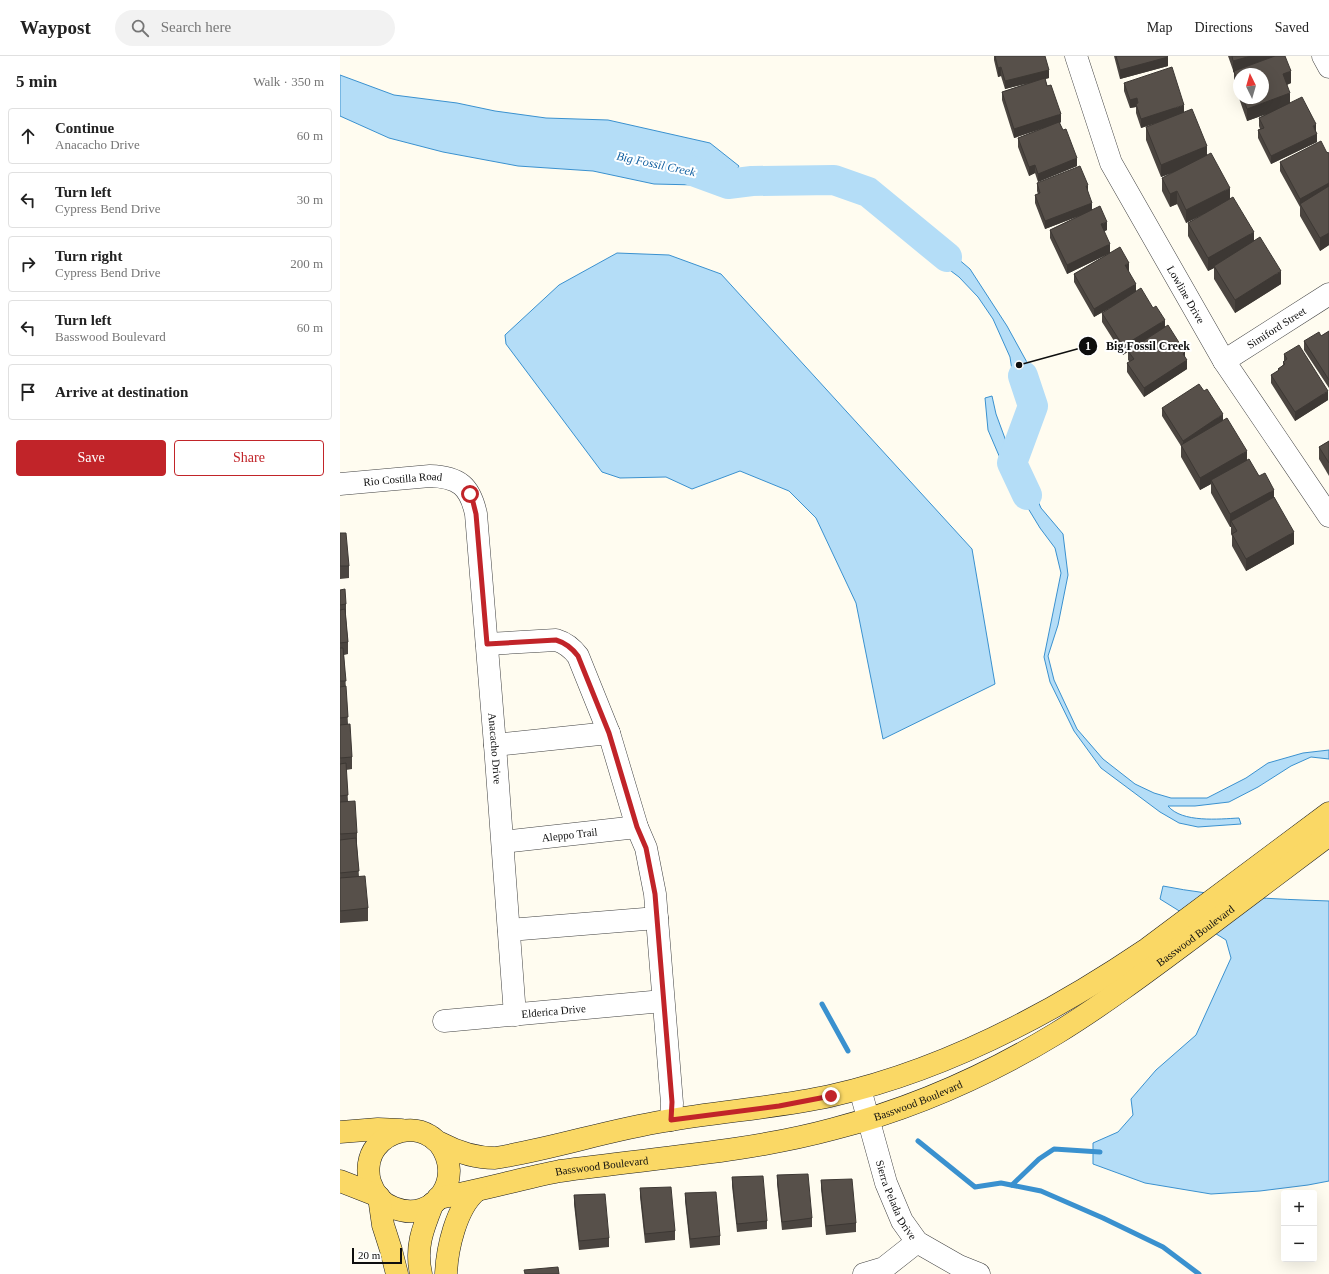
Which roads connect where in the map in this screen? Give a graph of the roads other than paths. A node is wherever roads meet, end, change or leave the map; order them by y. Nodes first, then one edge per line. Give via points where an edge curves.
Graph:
1 (1076, 56) edge
2 (1323, 56) edge
3 (1329, 67) edge
4 (1329, 294) edge
5 (1224, 361) junction
6 (340, 484) edge
7 (464, 485) joint
8 (1329, 516) edge
9 (487, 644) junction
10 (609, 733) junction
11 (495, 744) junction
12 (1329, 813) edge
13 (637, 827) junction
14 (1329, 835) edge
15 (503, 842) junction
16 (657, 918) junction
17 (509, 930) junction
18 (1152, 957) junction
19 (663, 1001) junction
20 (515, 1015) junction
21 (444, 1021) dead end
22 (860, 1089) junction
23 (868, 1118) junction
24 (671, 1120) junction
25 (408, 1130) junction
26 (340, 1132) edge
27 (439, 1143) junction
28 (340, 1181) edge
29 (476, 1192) junction
30 (378, 1196) junction
31 (436, 1201) junction
32 (916, 1242) junction
33 (397, 1274) edge
34 (421, 1274) edge
35 (446, 1274) edge
36 (864, 1274) edge
37 (979, 1274) edge

1 - 5 street, Lowline Drive via 1111,162
2 - 3 street
4 - 5 street, Simiford Street
5 - 8 street, Lowline Drive
6 - 7 street, Rio Costilla Road via 430,476 453,479
7 - 9 street, Anacacho Drive via 470,494 476,514
9 - 10 street via 556,640 572,648 578,656
9 - 11 street, Anacacho Drive
10 - 11 street
10 - 13 street
11 - 15 street, Anacacho Drive
12 - 18 main road, Basswood Boulevard
13 - 15 street, Aleppo Trail
13 - 16 street via 646,848
14 - 18 main road, Basswood Boulevard
15 - 17 street, Anacacho Drive
16 - 17 street
16 - 19 street
17 - 20 street, Anacacho Drive
18 - 22 main road, Basswood Boulevard via 977,1045
18 - 23 main road, Basswood Boulevard via 1070,1024 1022,1053 944,1091
19 - 20 street, Elderica Drive
19 - 24 street via 672,1102
20 - 21 street, Elderica Drive
22 - 23 street, Sierra Pelada Drive
22 - 24 main road, Basswood Boulevard via 779,1106
23 - 29 main road, Basswood Boulevard via 789,1139 560,1171
23 - 32 street, Sierra Pelada Drive via 886,1183 902,1221
24 - 27 main road, Basswood Boulevard via 495,1158 476,1157
25 - 26 main road
25 - 27 main road via 430,1136
25 - 30 main road via 396,1132 374,1149 368,1172
27 - 31 main road via 446,1154 450,1174 446,1187
28 - 30 main road
29 - 31 main road, Basswood Boulevard
29 - 35 main road via 462,1207 453,1234
30 - 31 main road via 388,1206 403,1211 419,1210
30 - 33 main road via 383,1225
31 - 34 main road via 423,1225 419,1244
32 - 36 street via 884,1268
32 - 37 street, Sierra Pelada Drive

